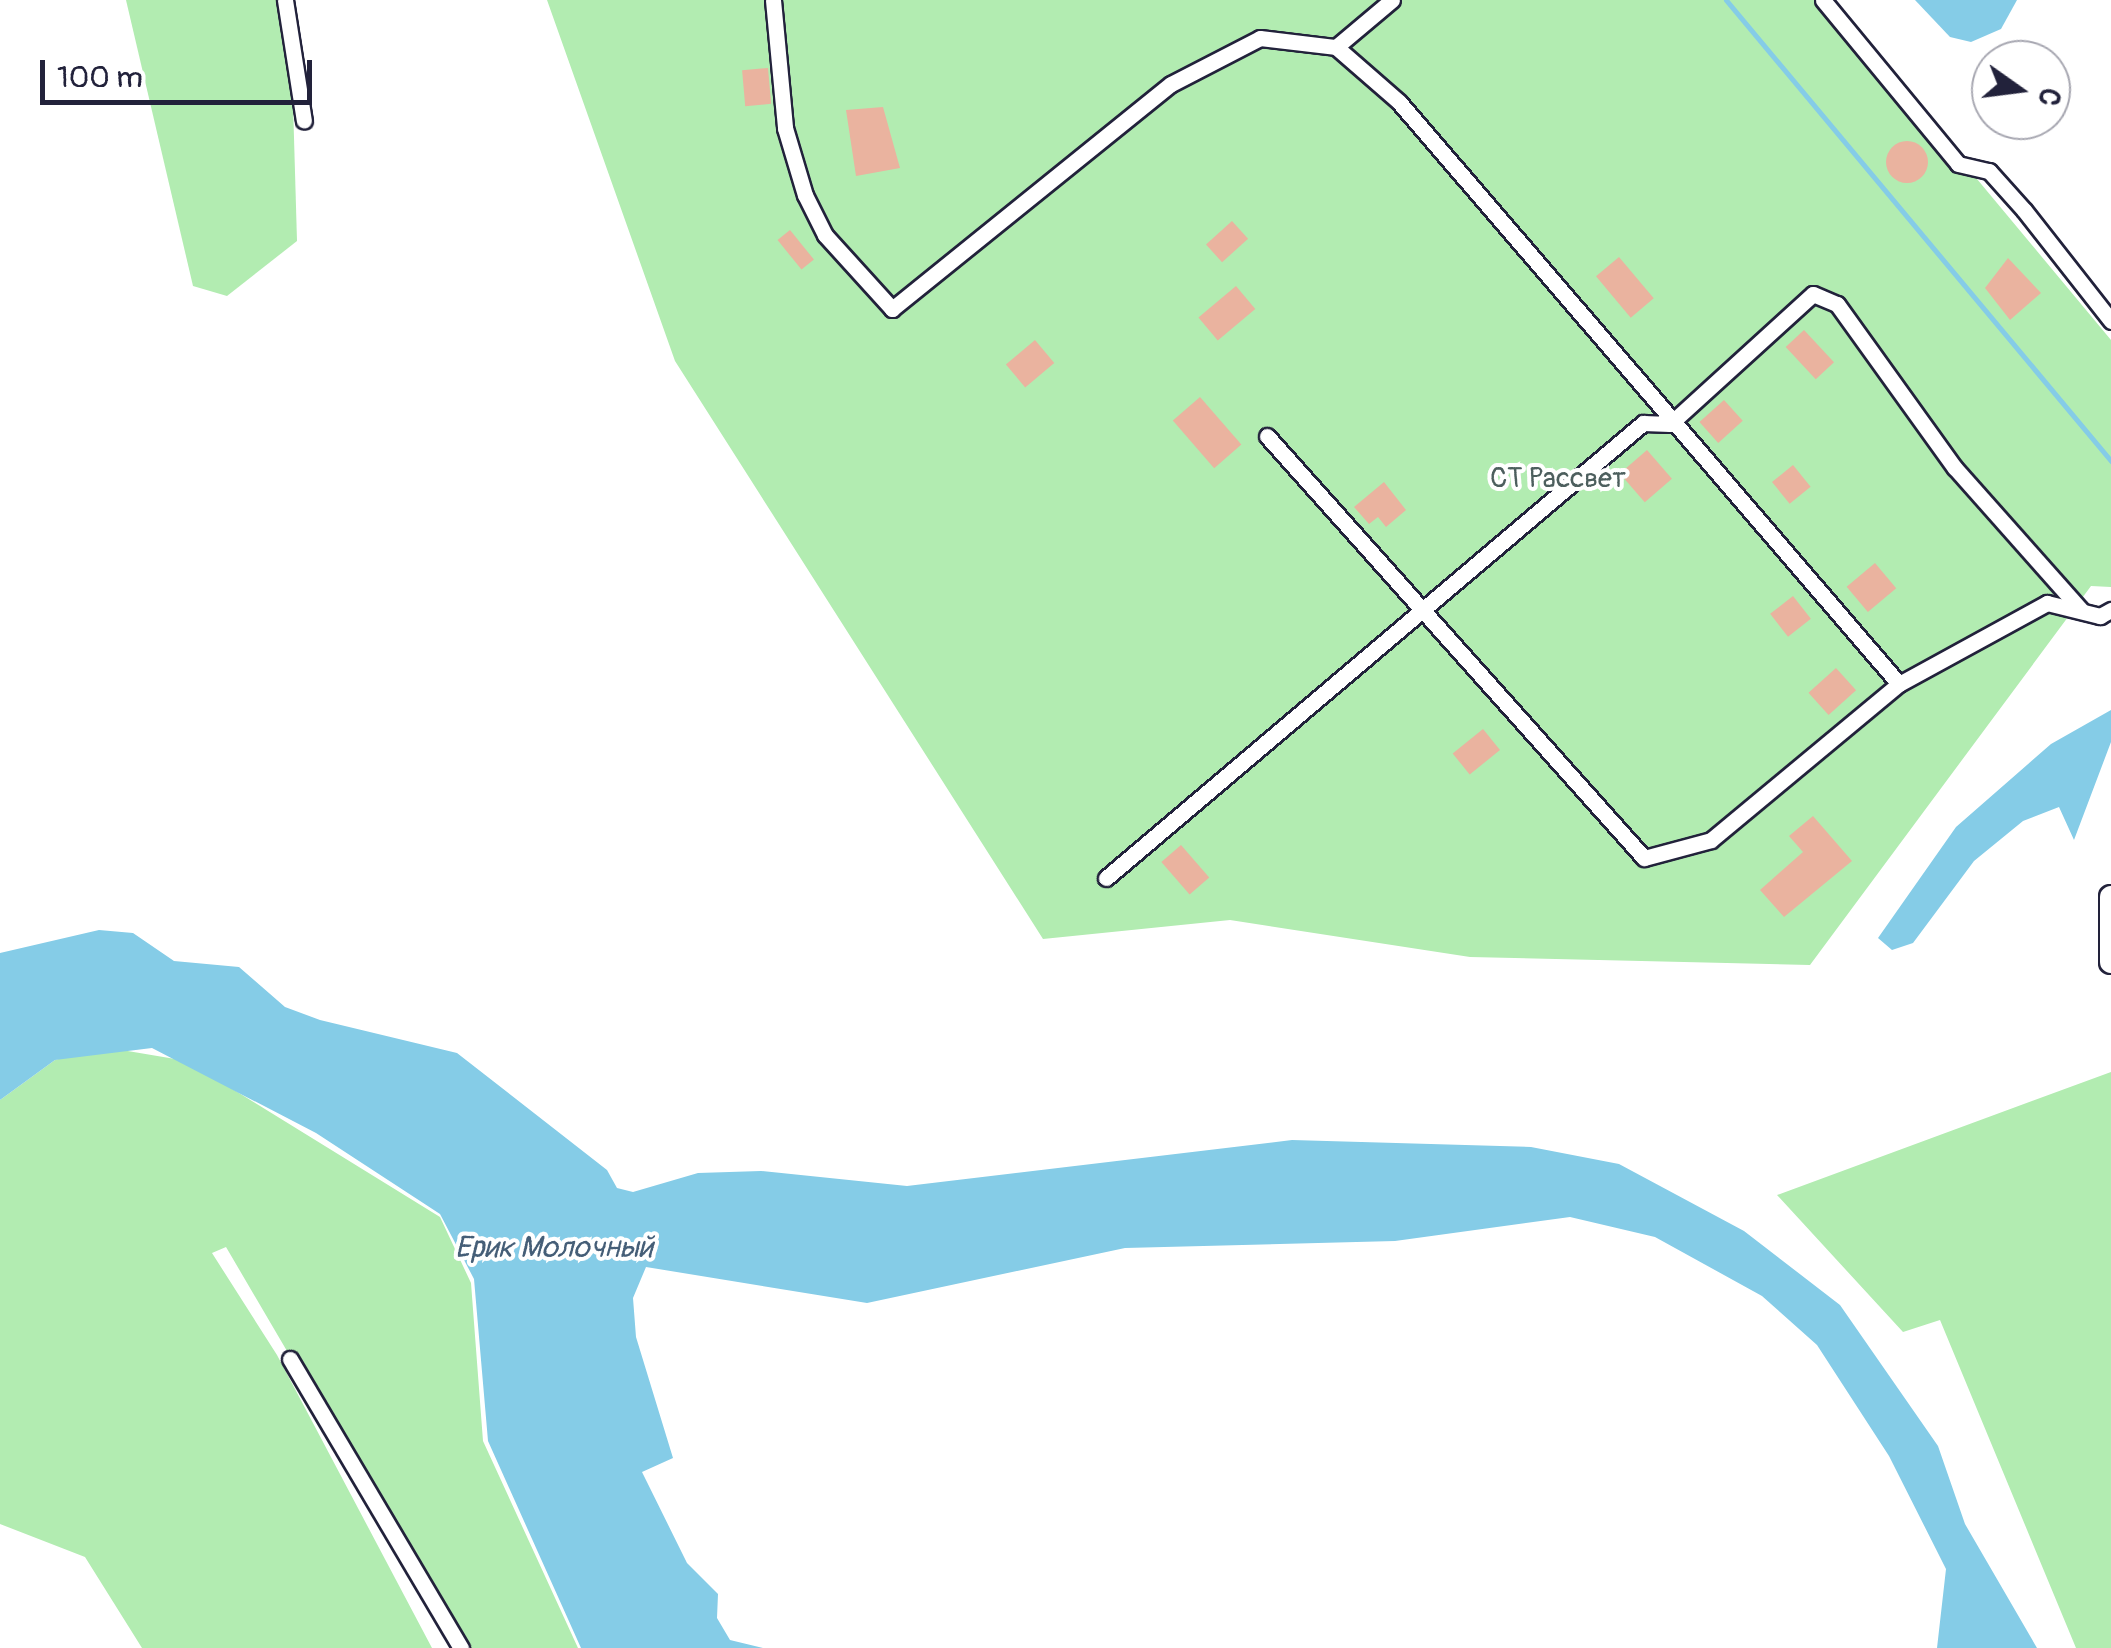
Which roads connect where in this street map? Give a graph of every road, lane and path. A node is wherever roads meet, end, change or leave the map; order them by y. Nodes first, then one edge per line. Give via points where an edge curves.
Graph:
1 (285, 0) edge
2 (772, 0) edge
3 (1392, 0) edge
4 (1823, 0) edge
5 (1336, 47) junction
6 (304, 121) dead end
7 (2111, 321) edge
8 (1670, 424) junction
9 (1267, 436) dead end
10 (1423, 608) junction
11 (2111, 610) edge
12 (2082, 611) junction
13 (1899, 684) junction
14 (1106, 878) dead end
15 (2111, 897) edge
16 (2111, 962) edge
17 (290, 1360) dead end
18 (461, 1648) edge

1 - 6 street
2 - 5 street via 786,128 805,195 825,234 892,309 1171,84 1260,38
3 - 5 street
4 - 7 street via 1958,164 1988,171 2024,210
5 - 8 street via 1399,102
8 - 10 street via 1643,423
8 - 12 street via 1813,294 1837,304 1955,468
8 - 13 street
9 - 10 street
10 - 13 street via 1644,858 1711,840
10 - 14 street
11 - 12 street
12 - 13 street via 2047,603
15 - 16 street
17 - 18 street

